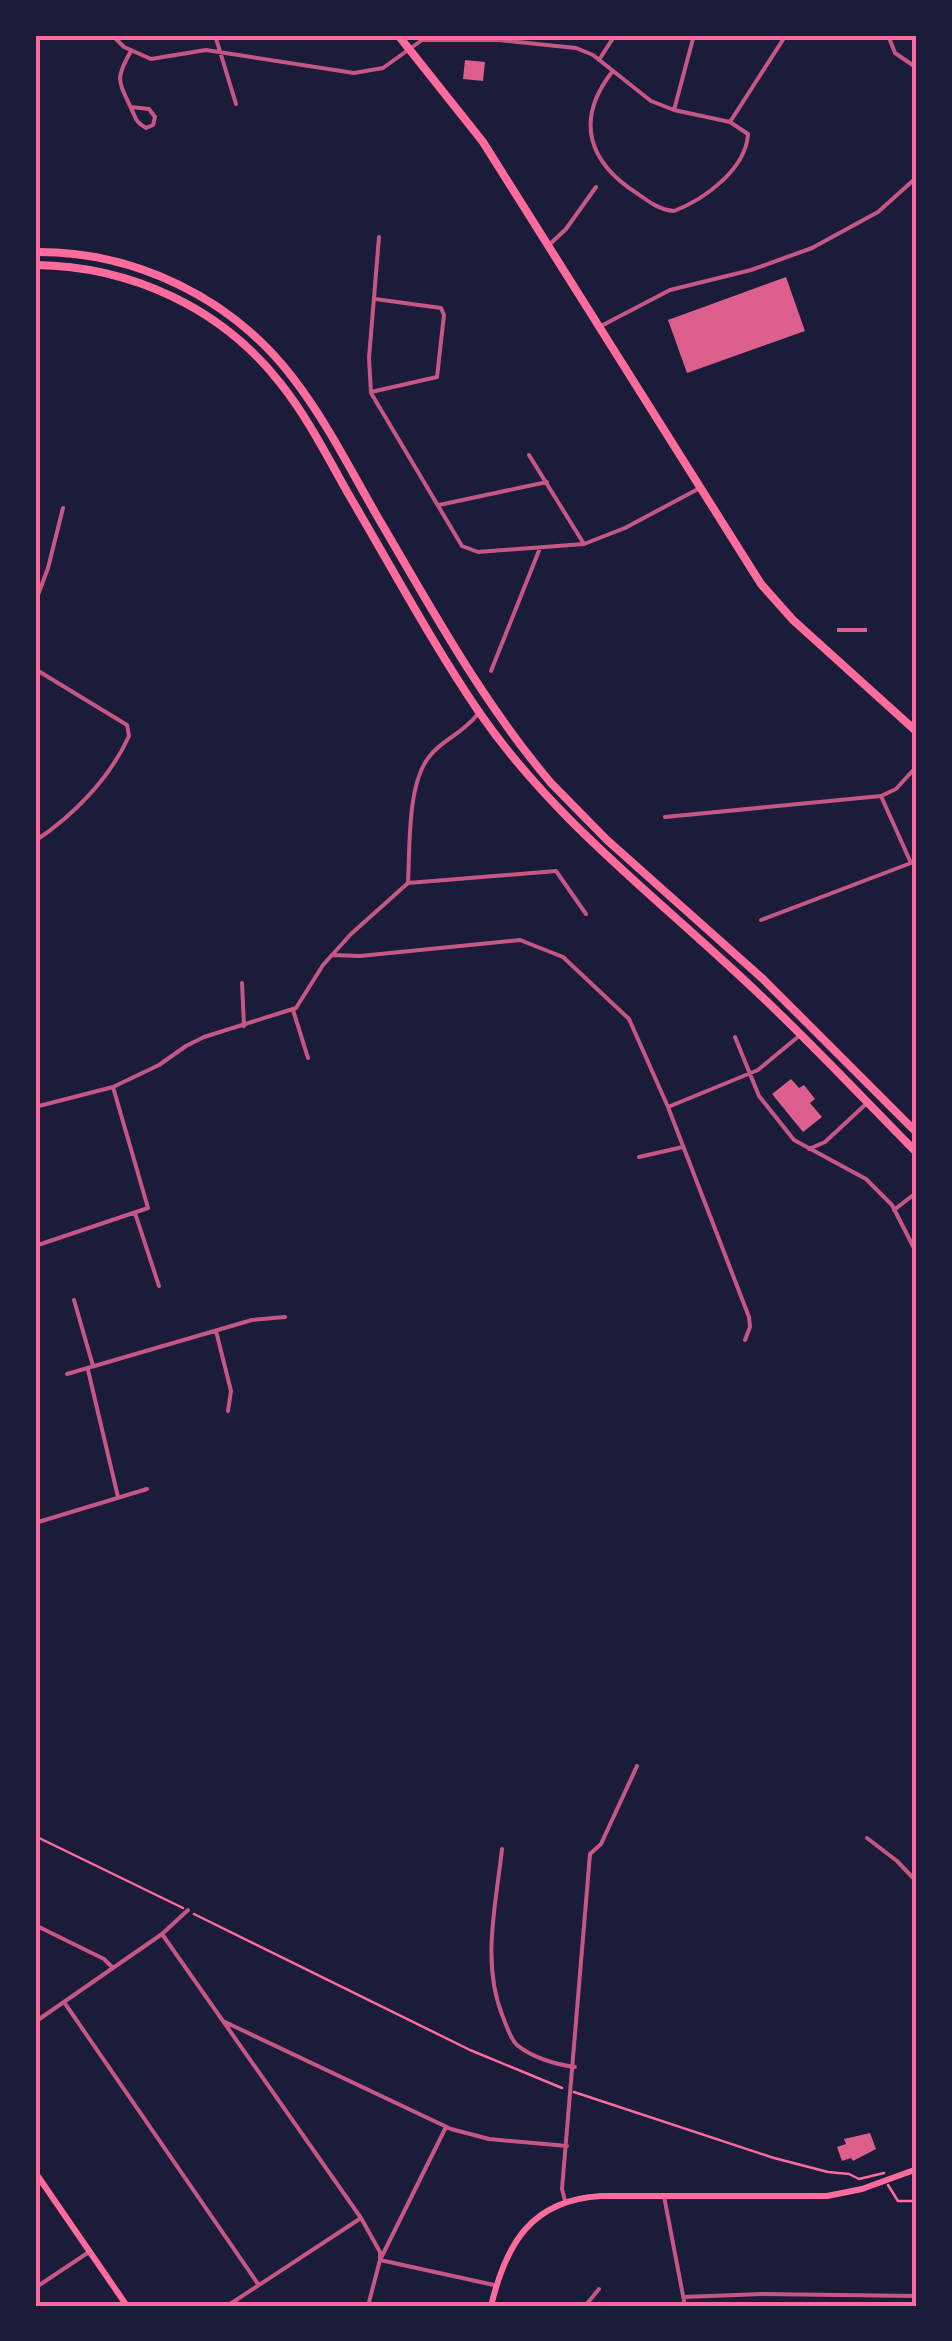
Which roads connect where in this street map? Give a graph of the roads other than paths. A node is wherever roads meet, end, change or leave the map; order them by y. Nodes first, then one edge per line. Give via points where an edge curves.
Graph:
1 (112, 35) edge
2 (215, 35) edge
3 (398, 35) edge
4 (616, 35) edge
5 (694, 35) edge
6 (786, 35) edge
7 (888, 35) edge
8 (410, 50) junction
9 (131, 51) junction
10 (220, 53) junction
11 (599, 60) junction
12 (917, 68) edge
13 (612, 72) junction
14 (236, 104) dead end
15 (131, 107) junction
16 (674, 110) junction
17 (730, 122) junction
18 (917, 177) edge
19 (596, 187) dead end
20 (379, 237) dead end
21 (549, 244) junction
22 (35, 252) edge
23 (35, 265) edge
24 (374, 299) junction
25 (601, 326) junction
26 (371, 392) junction
27 (529, 455) dead end
28 (546, 482) junction
29 (700, 488) junction
30 (439, 505) junction
31 (63, 508) dead end
32 (584, 544) junction
33 (540, 548) junction
34 (35, 603) edge
35 (35, 669) edge
36 (491, 671) dead end
37 (479, 712) junction
38 (917, 732) edge
39 (917, 766) edge
40 (881, 796) junction
41 (665, 817) dead end
42 (35, 842) edge
43 (408, 883) junction
44 (586, 914) dead end
45 (761, 920) dead end
46 (332, 955) junction
47 (242, 983) dead end
48 (292, 1010) junction
49 (244, 1026) junction
50 (800, 1035) junction
51 (735, 1037) dead end
52 (308, 1058) dead end
53 (749, 1074) junction
54 (112, 1088) junction
55 (868, 1103) junction
56 (35, 1107) edge
57 (668, 1107) junction
58 (917, 1133) edge
59 (682, 1146) junction
60 (808, 1149) junction
61 (917, 1153) edge
62 (639, 1157) dead end
63 (917, 1192) edge
64 (894, 1210) junction
65 (135, 1213) junction
66 (35, 1246) edge
67 (917, 1254) edge
68 (158, 1286) dead end
69 (74, 1300) dead end
70 (285, 1317) dead end
71 (216, 1331) junction
72 (745, 1340) dead end
73 (90, 1367) junction
74 (67, 1374) dead end
75 (228, 1411) dead end
76 (148, 1489) dead end
77 (118, 1496) junction
78 (35, 1523) edge
79 (636, 1766) dead end
80 (866, 1838) dead end
81 (502, 1849) dead end
82 (917, 1882) edge
83 (188, 1910) road end
84 (35, 1925) edge
85 (162, 1934) junction
86 (113, 1968) junction
87 (64, 2002) junction
88 (35, 2022) edge
89 (224, 2022) junction
90 (575, 2067) junction
91 (446, 2127) junction
92 (567, 2146) junction
93 (917, 2170) edge
94 (35, 2172) edge
95 (664, 2196) junction
96 (565, 2201) junction
97 (361, 2218) junction
98 (89, 2252) junction
99 (380, 2260) junction
100 (258, 2284) junction
101 (496, 2286) junction
102 (35, 2288) edge
103 (599, 2289) dead end
104 (917, 2296) edge
105 (683, 2297) junction
106 (127, 2306) edge
107 (227, 2306) edge
108 (368, 2306) edge
109 (490, 2306) edge
110 (585, 2306) edge
111 (685, 2306) edge

1 - 9 street
2 - 10 street
3 - 8 main road
4 - 11 street
5 - 16 street
6 - 17 street
7 - 12 street via 894,53
8 - 10 street via 383,68 354,73
8 - 11 street via 422,40 498,40 576,48
8 - 21 main road via 484,143
9 - 10 street via 151,58
9 - 15 street via 118,80
10 - 14 street
11 - 13 street
13 - 16 street
13 - 17 street via 590,128 597,155 607,172 659,207 678,210 743,158 748,134
15 - 15 street via 141,126 153,125 150,109
16 - 17 street
18 - 25 street via 878,212 812,248 670,290
19 - 21 street
20 - 24 street
21 - 25 main road
22 - 58 main road via 109,260 169,280 225,312 274,354 320,419 483,694 550,783 763,979
23 - 37 main road via 94,270 154,288 211,318 260,360 299,410
24 - 26 street
24 - 26 street via 441,308 444,315 437,377
25 - 29 main road
26 - 30 street
27 - 28 street
28 - 30 street
28 - 32 street
29 - 32 street
29 - 38 main road via 776,603
30 - 33 street via 467,550
31 - 34 street
32 - 33 street
33 - 36 street
35 - 42 street via 127,726 129,736 99,783
37 - 43 street via 426,759 416,788
37 - 50 main road via 572,826
39 - 40 street
40 - 41 street
40 - 45 street via 910,862
43 - 44 street via 556,871
43 - 46 street
46 - 48 street
46 - 57 street via 520,940 541,946 568,960 627,1017
47 - 49 street
48 - 49 street
48 - 52 street
49 - 54 street via 186,1046
50 - 53 street
50 - 55 main road
51 - 53 street
53 - 57 street
53 - 60 street via 764,1104
54 - 56 street
54 - 65 street via 148,1208
55 - 60 street via 826,1142
55 - 61 main road
57 - 59 street
59 - 62 street
59 - 72 street via 748,1317
60 - 64 street via 866,1179
63 - 64 street
64 - 67 street
65 - 66 street
65 - 68 street
69 - 73 street
70 - 71 street
71 - 73 street
71 - 75 street via 232,1391
73 - 74 street
73 - 77 street
76 - 77 street
77 - 78 street
79 - 90 street via 601,1844 590,1854
80 - 82 street
81 - 90 street via 490,1956 500,2010 517,2044
83 - 85 street
84 - 86 street
85 - 86 street
85 - 89 street
86 - 87 street
87 - 88 street
87 - 100 street
89 - 91 street
89 - 97 street
90 - 92 street
91 - 92 street via 488,2139
91 - 99 street
92 - 96 street
93 - 95 main road via 827,2196
94 - 98 main road
95 - 96 main road
95 - 105 street
96 - 101 main road via 516,2240
97 - 99 street
97 - 100 street
98 - 102 street
98 - 106 main road
99 - 101 street
99 - 108 street
100 - 107 street
101 - 109 main road
103 - 110 street
104 - 105 street
105 - 111 street

